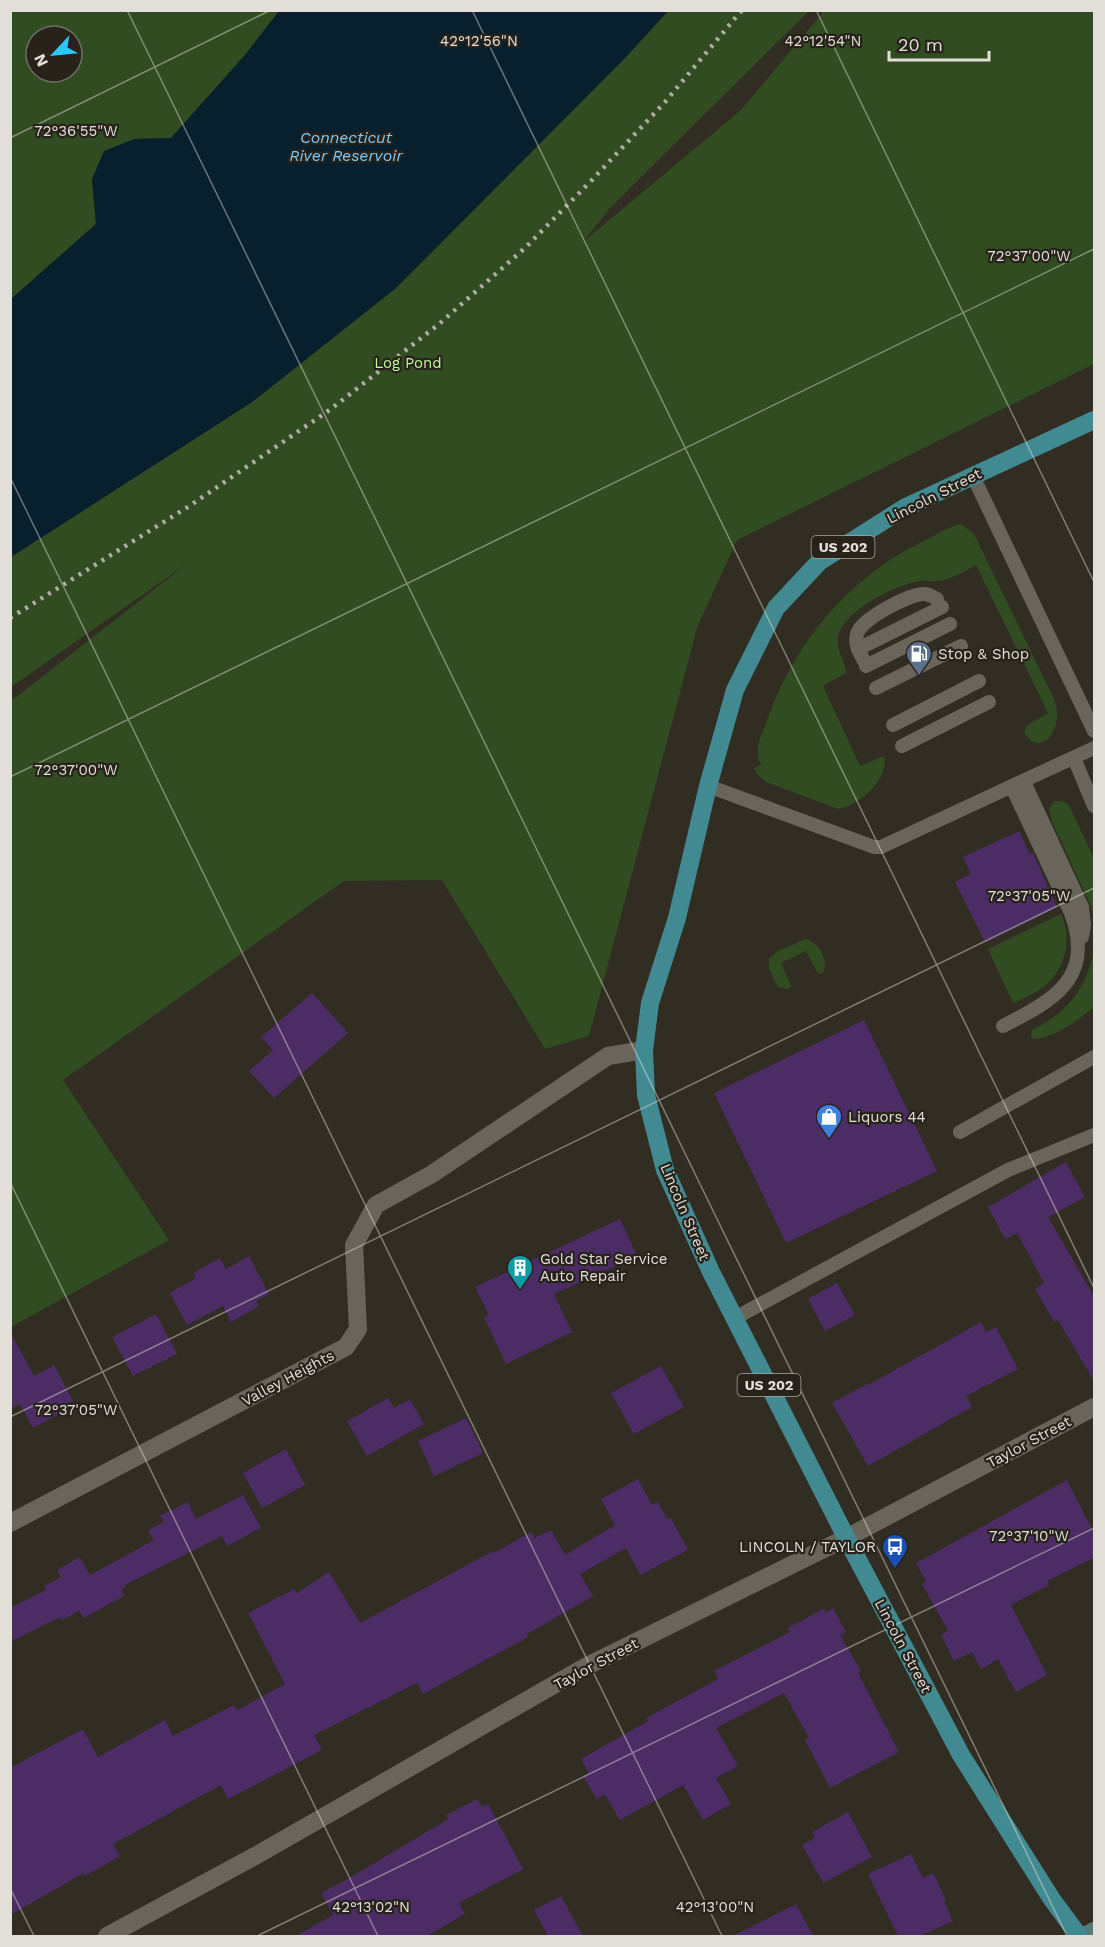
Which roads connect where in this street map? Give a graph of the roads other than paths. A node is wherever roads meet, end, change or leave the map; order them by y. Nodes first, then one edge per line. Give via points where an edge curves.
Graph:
1 (1095, 420) edge
2 (973, 476) junction
3 (950, 624) dead end
4 (962, 646) dead end
5 (863, 659) junction
6 (979, 681) dead end
7 (876, 688) dead end
8 (989, 702) dead end
9 (893, 725) dead end
10 (1095, 732) edge
11 (902, 746) dead end
12 (1095, 748) edge
13 (1074, 758) junction
14 (1018, 785) junction
15 (708, 786) junction
16 (1095, 806) edge
17 (1003, 1026) dead end
18 (644, 1050) junction
19 (1095, 1057) edge
20 (960, 1132) dead end
21 (1095, 1136) edge
22 (735, 1318) junction
23 (1095, 1407) edge
24 (10, 1523) edge
25 (846, 1538) junction
26 (1095, 1931) edge
27 (107, 1936) edge
28 (1079, 1936) edge
29 (1084, 1936) edge

1 - 2 main road, Lincoln Street / US 202
2 - 10 lane
2 - 15 main road, Lincoln Street / US 202 via 904,508 819,562 776,608 735,690
3 - 5 lane
4 - 7 lane
5 - 5 lane via 856,636 871,618 917,595 930,595 939,603
6 - 9 lane
8 - 11 lane
12 - 13 lane
13 - 14 lane
13 - 16 lane
14 - 15 lane via 881,847
14 - 17 lane via 1077,928 1080,948 1075,968 1062,988 1040,1006
15 - 18 main road, Lincoln Street / US 202 via 676,918 650,1003
18 - 22 main road, Lincoln Street / US 202 via 646,1095 665,1170
18 - 24 street, Valley Heights via 608,1056 432,1174 376,1205 354,1245 358,1329 346,1347
19 - 20 lane
21 - 22 lane via 1008,1170
22 - 25 main road, Lincoln Street / US 202
23 - 25 street, Taylor Street
25 - 27 street, Taylor Street via 585,1668
25 - 28 main road, Lincoln Street / US 202 via 961,1755
26 - 29 street

